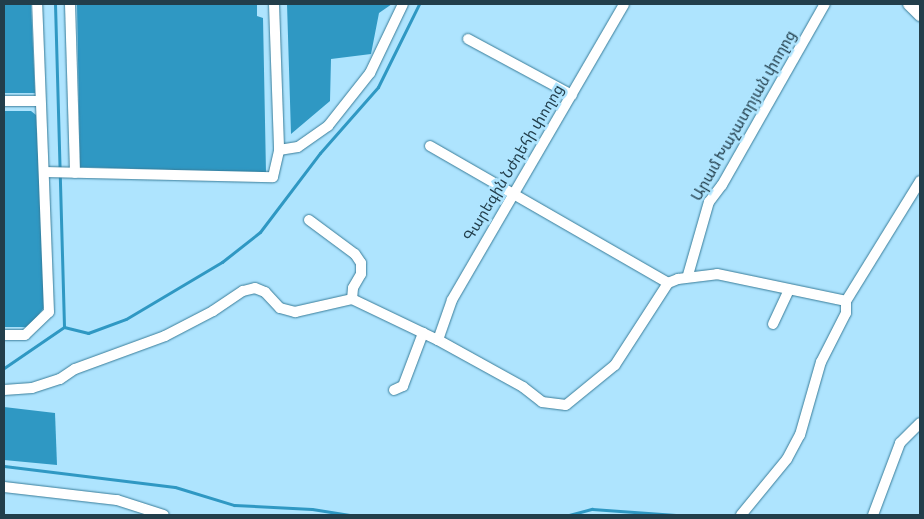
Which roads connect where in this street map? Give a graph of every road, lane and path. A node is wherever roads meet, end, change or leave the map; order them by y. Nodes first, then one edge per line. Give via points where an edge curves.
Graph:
1 (37, 4) edge
2 (70, 4) edge
3 (274, 4) edge
4 (403, 4) edge
5 (624, 4) edge
6 (825, 4) edge
7 (909, 4) edge
8 (920, 15) edge
9 (468, 40) dead end
10 (572, 95) junction
11 (4, 101) edge
12 (40, 101) junction
13 (430, 146) dead end
14 (279, 150) junction
15 (44, 172) junction
16 (75, 173) junction
17 (920, 181) edge
18 (511, 194) junction
19 (309, 220) dead end
20 (688, 275) junction
21 (668, 283) junction
22 (789, 290) junction
23 (352, 299) junction
24 (846, 301) junction
25 (773, 324) dead end
26 (423, 333) junction
27 (4, 335) edge
28 (438, 340) junction
29 (4, 390) edge
30 (394, 390) dead end
31 (920, 423) edge
32 (4, 487) edge
33 (147, 512) edge
34 (164, 515) edge
35 (740, 515) edge
36 (873, 515) edge

1 - 12 street
2 - 16 street
3 - 14 street
4 - 14 street via 370,73 328,126 298,147
5 - 10 street, Գարեգին Նժդեհի փողոց
6 - 20 street, Արամ Խաչատրյան փողոց via 722,185 709,202
7 - 8 main road
9 - 10 street
10 - 18 street, Գարեգին Նժդեհի փողոց
11 - 12 street
12 - 15 street
13 - 18 street
14 - 16 street via 273,177
15 - 16 street
15 - 27 street via 49,312 25,335
17 - 24 street
18 - 21 street
18 - 28 street, Գարեգին Նժդեհի փողոց via 452,300
19 - 23 street via 355,254 361,264
20 - 21 street
20 - 22 street via 742,278
21 - 28 street via 615,365 566,405 542,402 523,387
22 - 24 street
22 - 25 street
23 - 26 street
23 - 29 street via 295,312 280,308 265,292 255,288 243,290 213,311 165,336 75,370 60,379 32,388
24 - 35 street via 846,313 821,362 800,435 787,459
26 - 28 street
26 - 30 street via 403,386
31 - 36 street via 900,443
32 - 33 street via 117,500
33 - 34 street

